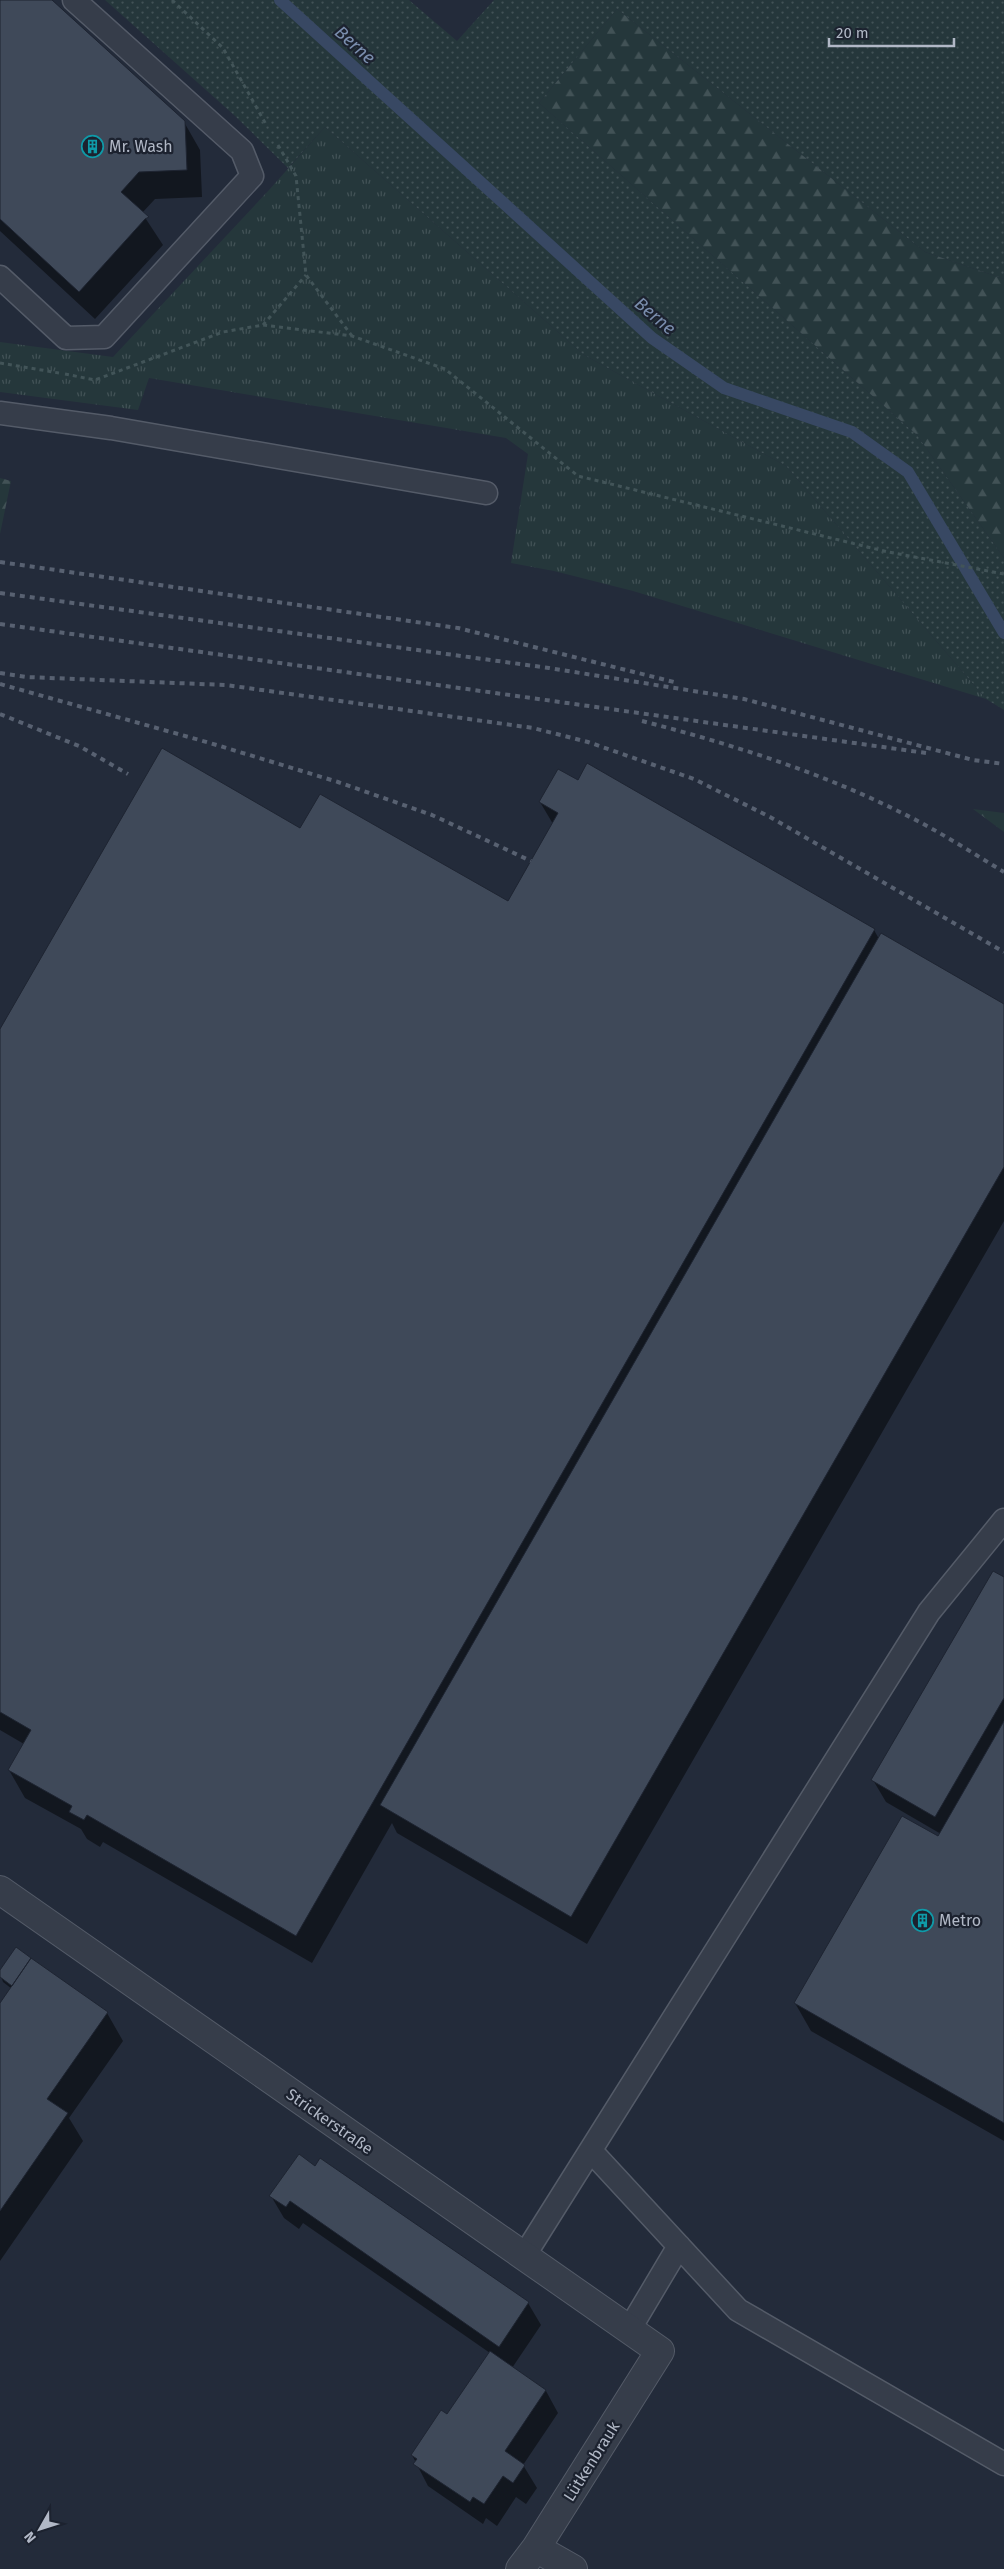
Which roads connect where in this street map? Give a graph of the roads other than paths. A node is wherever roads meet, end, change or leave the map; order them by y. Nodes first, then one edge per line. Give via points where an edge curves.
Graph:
1 (74, 0) edge
2 (0, 277) edge
3 (0, 413) edge
4 (486, 493) dead end
5 (1004, 1520) edge
6 (3, 1899) edge
7 (591, 2151) junction
8 (679, 2246) junction
9 (524, 2256) junction
10 (629, 2330) junction
11 (660, 2351) joint
12 (1004, 2464) edge
13 (528, 2559) edge
14 (573, 2569) edge

1 - 2 lane via 242,151 252,176 104,337 66,338
3 - 4 lane via 111,428
5 - 7 lane via 929,1612
6 - 9 street, Strickerstraße
7 - 8 lane
7 - 9 lane
8 - 10 lane
8 - 12 lane via 738,2310
9 - 10 street, Strickerstraße
10 - 11 street, Strickerstraße
11 - 13 street, Lütkenbrauk
13 - 14 street

